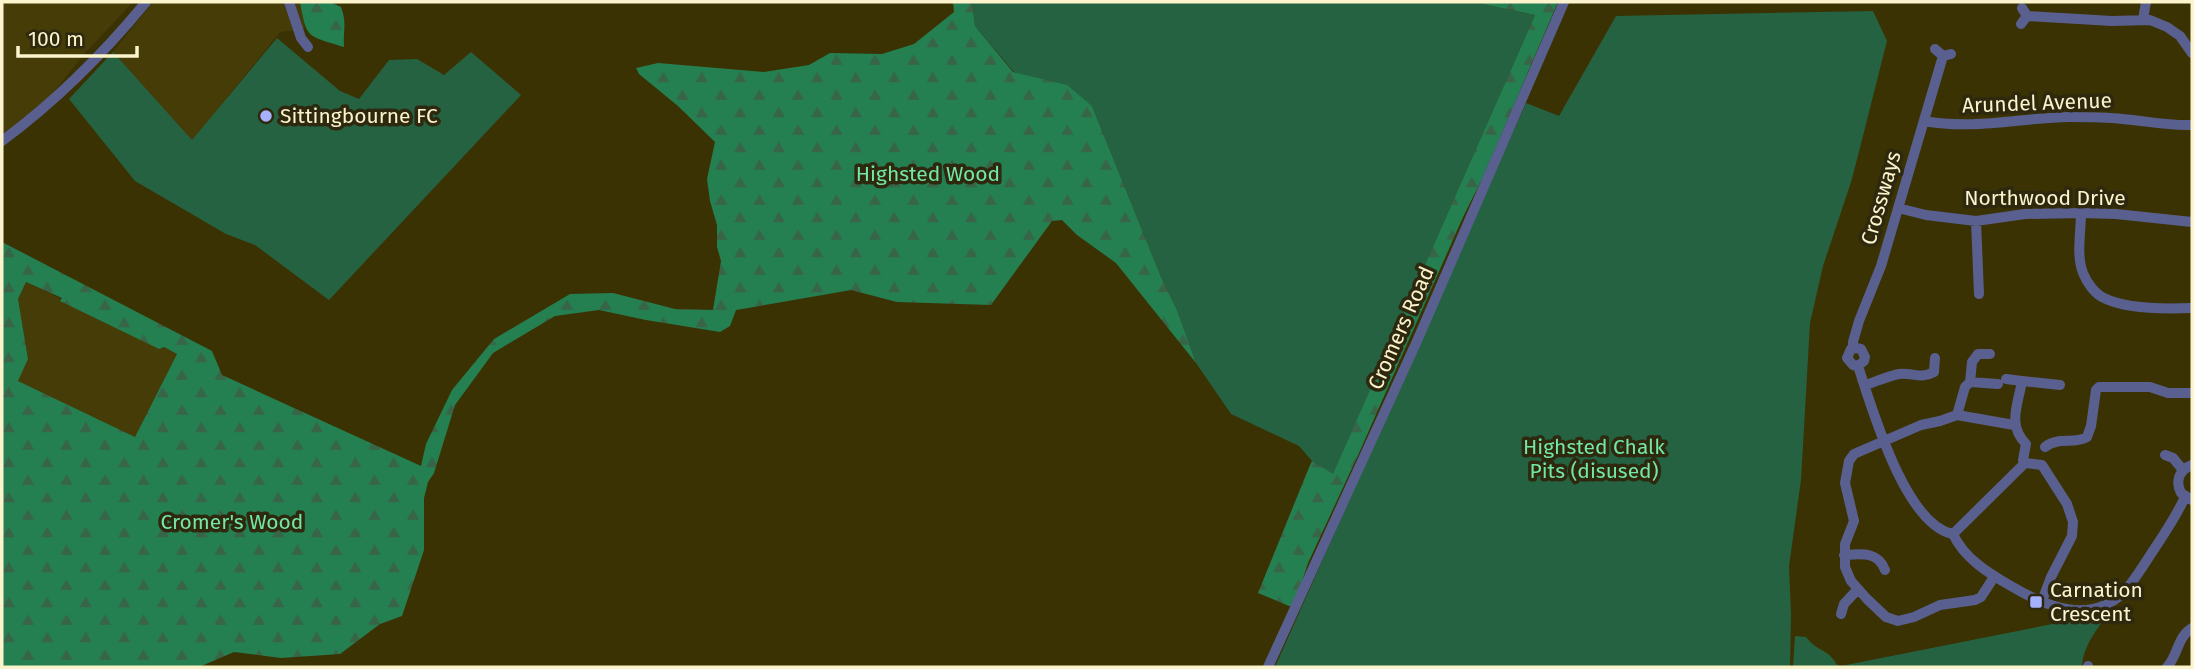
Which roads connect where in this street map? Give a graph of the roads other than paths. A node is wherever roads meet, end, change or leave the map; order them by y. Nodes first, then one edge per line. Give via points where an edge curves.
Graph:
1 (146, 2) edge
2 (289, 2) edge
3 (1564, 2) edge
4 (2146, 2) edge
5 (2023, 16) dead end
6 (2143, 19) junction
7 (308, 47) dead end
8 (1943, 53) dead end
9 (2192, 53) edge
10 (1924, 121) junction
11 (2192, 125) edge
12 (2, 141) edge
13 (1898, 208) junction
14 (2081, 213) junction
15 (1976, 221) junction
16 (2192, 222) edge
17 (1979, 294) dead end
18 (2192, 308) edge
19 (1990, 354) dead end
20 (1935, 358) dead end
21 (1902, 361) dead end
22 (1901, 373) junction
23 (1918, 377) junction
24 (2022, 382) junction
25 (1964, 383) junction
26 (1865, 385) junction
27 (2060, 385) dead end
28 (1923, 390) dead end
29 (2192, 393) edge
30 (1957, 415) junction
31 (2014, 425) junction
32 (1884, 441) junction
33 (2026, 444) junction
34 (2045, 446) junction
35 (1839, 451) dead end
36 (2165, 455) dead end
37 (1849, 461) junction
38 (2025, 463) junction
39 (2042, 465) junction
40 (2187, 467) edge
41 (2189, 499) edge
42 (1953, 534) junction
43 (1844, 555) junction
44 (1885, 570) dead end
45 (1994, 577) junction
46 (1858, 589) junction
47 (2042, 601) junction
48 (1841, 614) dead end
49 (2192, 628) edge
50 (2175, 651) junction
51 (1268, 667) edge
52 (2167, 667) edge
53 (2175, 667) edge

1 - 12 street via 77,77
2 - 7 street
3 - 51 street, Cromers Road via 1417,341
4 - 6 street
5 - 6 street
6 - 9 street via 2180,36
8 - 10 street, Crossways
10 - 11 street, Arundel Avenue via 1976,125 2091,117
10 - 13 street, Crossways
13 - 15 street, Northwood Drive
13 - 26 street, Crossways via 1847,358 1858,366
14 - 15 street, Northwood Drive
14 - 16 street, Northwood Drive
14 - 18 street via 2082,267 2091,287 2102,297 2135,305
15 - 17 street
19 - 25 street via 1978,354
20 - 23 street via 1934,372
21 - 22 street
22 - 23 street
22 - 26 street
23 - 28 street
24 - 25 street
24 - 27 street
24 - 31 street
25 - 30 street
26 - 32 street, Crossways
29 - 34 street via 2099,387 2087,437 2055,440
30 - 31 street
30 - 32 street
31 - 33 street
32 - 37 street via 1854,454
32 - 42 street, Crossways via 1922,513 1934,526
33 - 34 street
33 - 38 street
34 - 39 street
35 - 37 street
36 - 40 street
37 - 43 street via 1845,483 1854,521
38 - 39 street
38 - 42 street
39 - 47 street via 2073,522 2072,537
40 - 41 street via 2178,488
41 - 47 street, Crossways via 2132,583 2116,598 2095,610 2081,611
42 - 45 street, Crossways via 1961,551
43 - 44 street via 1873,556
43 - 46 street via 1847,573
45 - 46 street via 1975,600 1948,603 1898,621 1886,617
45 - 47 street, Crossways
46 - 48 street
49 - 50 street
50 - 52 street
50 - 53 street

